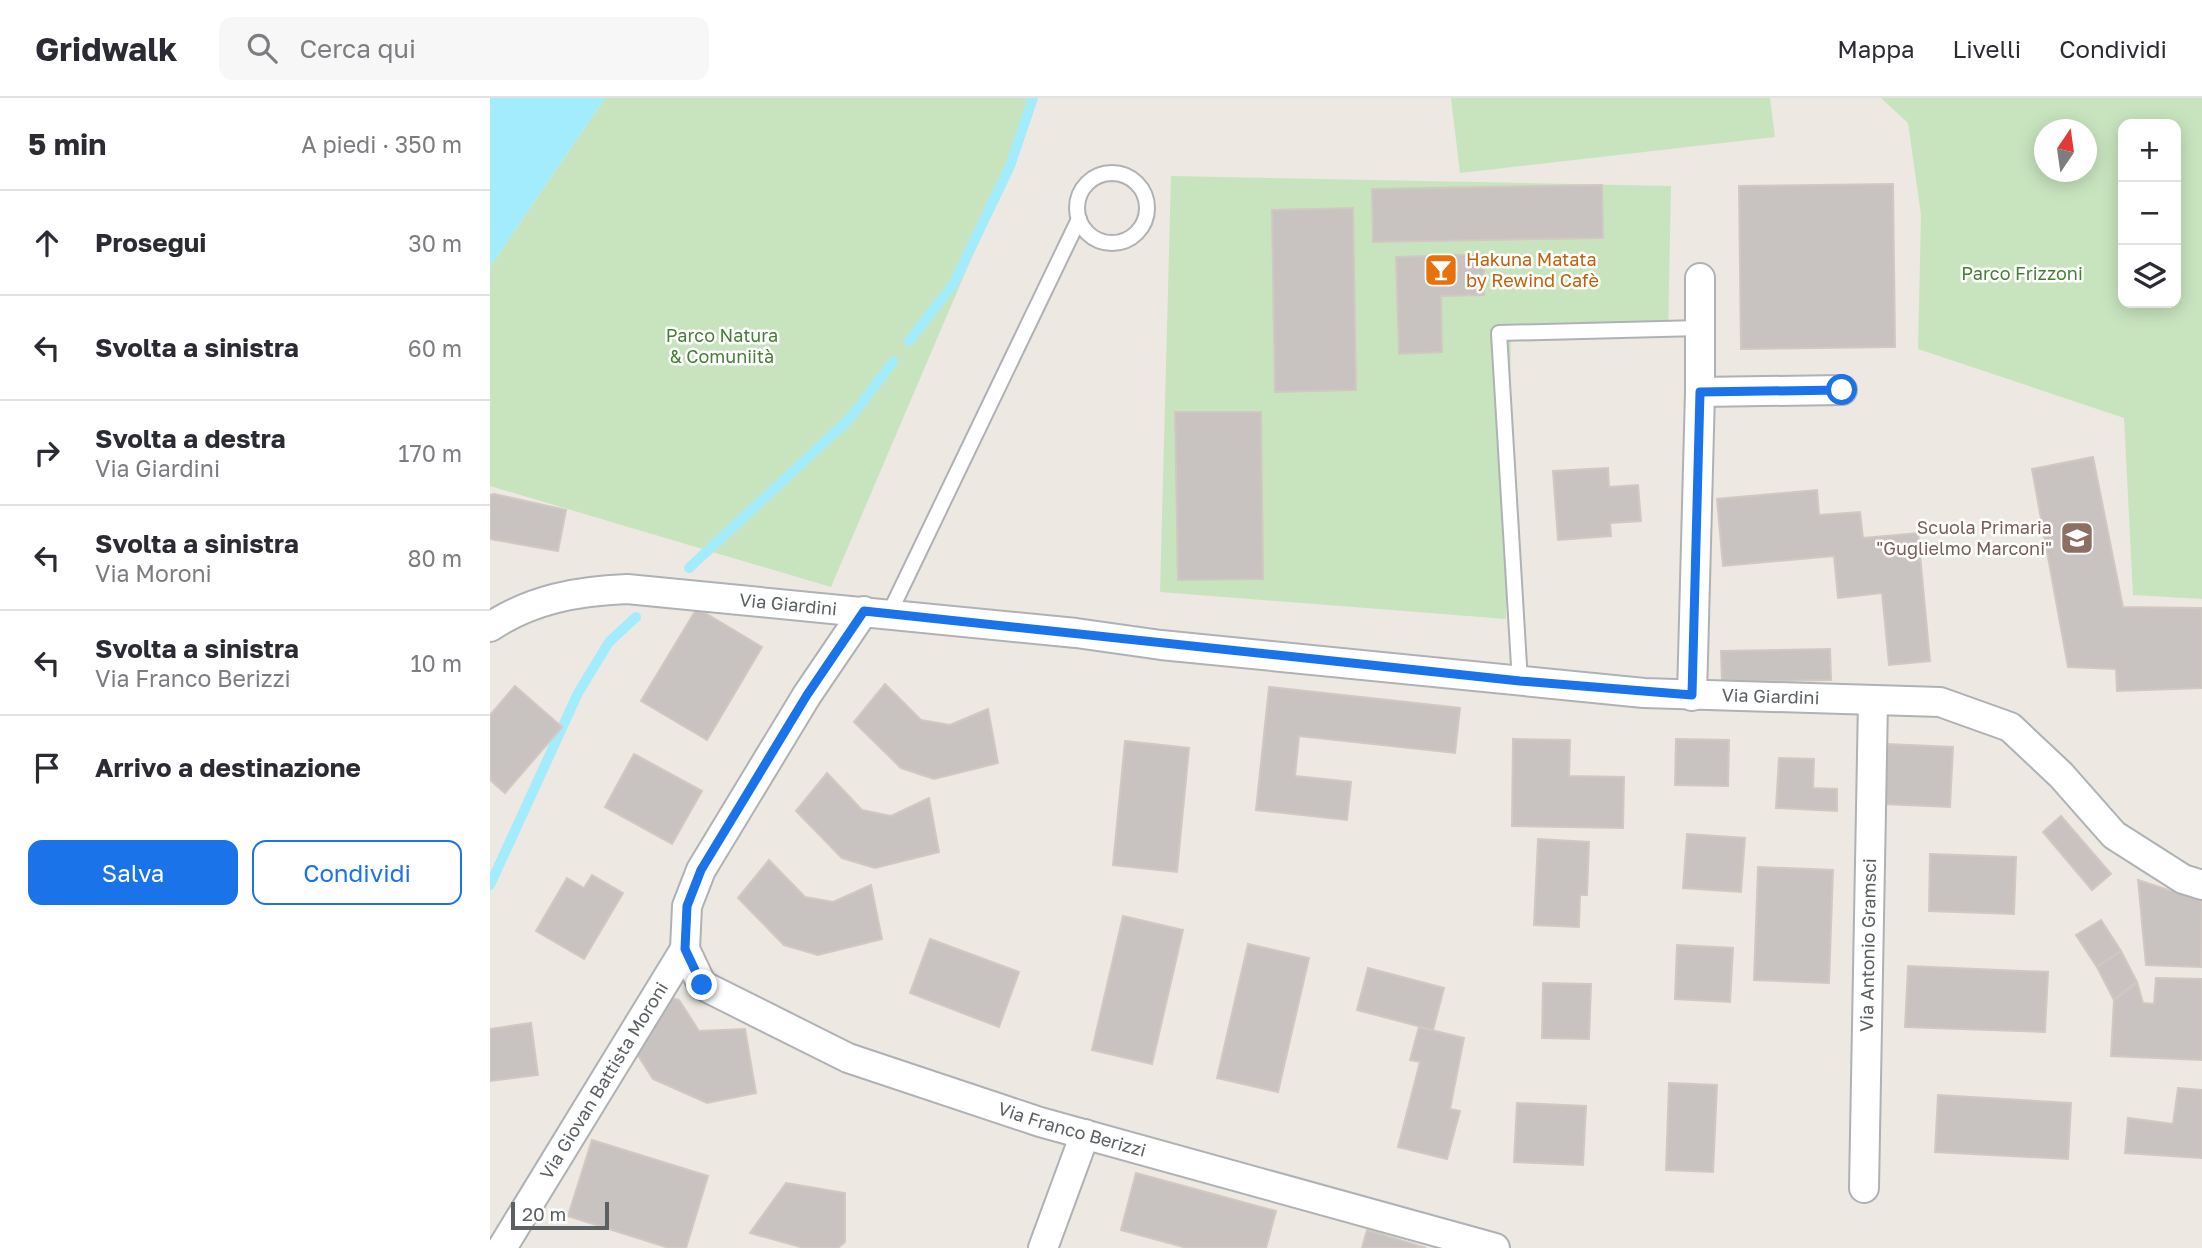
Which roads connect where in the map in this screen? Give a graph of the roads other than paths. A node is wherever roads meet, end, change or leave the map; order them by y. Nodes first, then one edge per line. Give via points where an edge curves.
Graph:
1 (1079, 219) junction
2 (1700, 278) dead end
3 (1700, 328) junction
4 (1842, 390) dead end
5 (1700, 392) junction
6 (876, 612) junction
7 (490, 627) edge
8 (1520, 681) junction
9 (1692, 695) junction
10 (1873, 701) junction
11 (2202, 885) edge
12 (685, 949) junction
13 (1085, 1133) junction
14 (1864, 1188) dead end
15 (502, 1248) edge
16 (1043, 1248) edge
17 (1495, 1248) edge

1 - 1 lane via 1092,237 1102,242 1125,240 1142,226 1146,215 1143,194 1137,184 1117,173 1094,178 1079,195
1 - 6 lane
2 - 3 street
3 - 5 street
3 - 8 lane via 1499,333
4 - 5 street
5 - 9 street
6 - 7 street, Via Giardini via 627,589 583,591 545,600
6 - 8 street, Via Giardini
6 - 12 street via 807,695 701,870 687,906
8 - 9 street, Via Giardini
9 - 10 street, Via Giardini
10 - 11 street, Via Giardini via 1940,702 2010,727 2114,835
10 - 14 street, Via Antonio Gramsci
12 - 13 street, Via Franco Berizzi via 702,985 848,1058
12 - 15 street, Via Giovan Battista Moroni
13 - 16 street
13 - 17 street, Via Franco Berizzi

